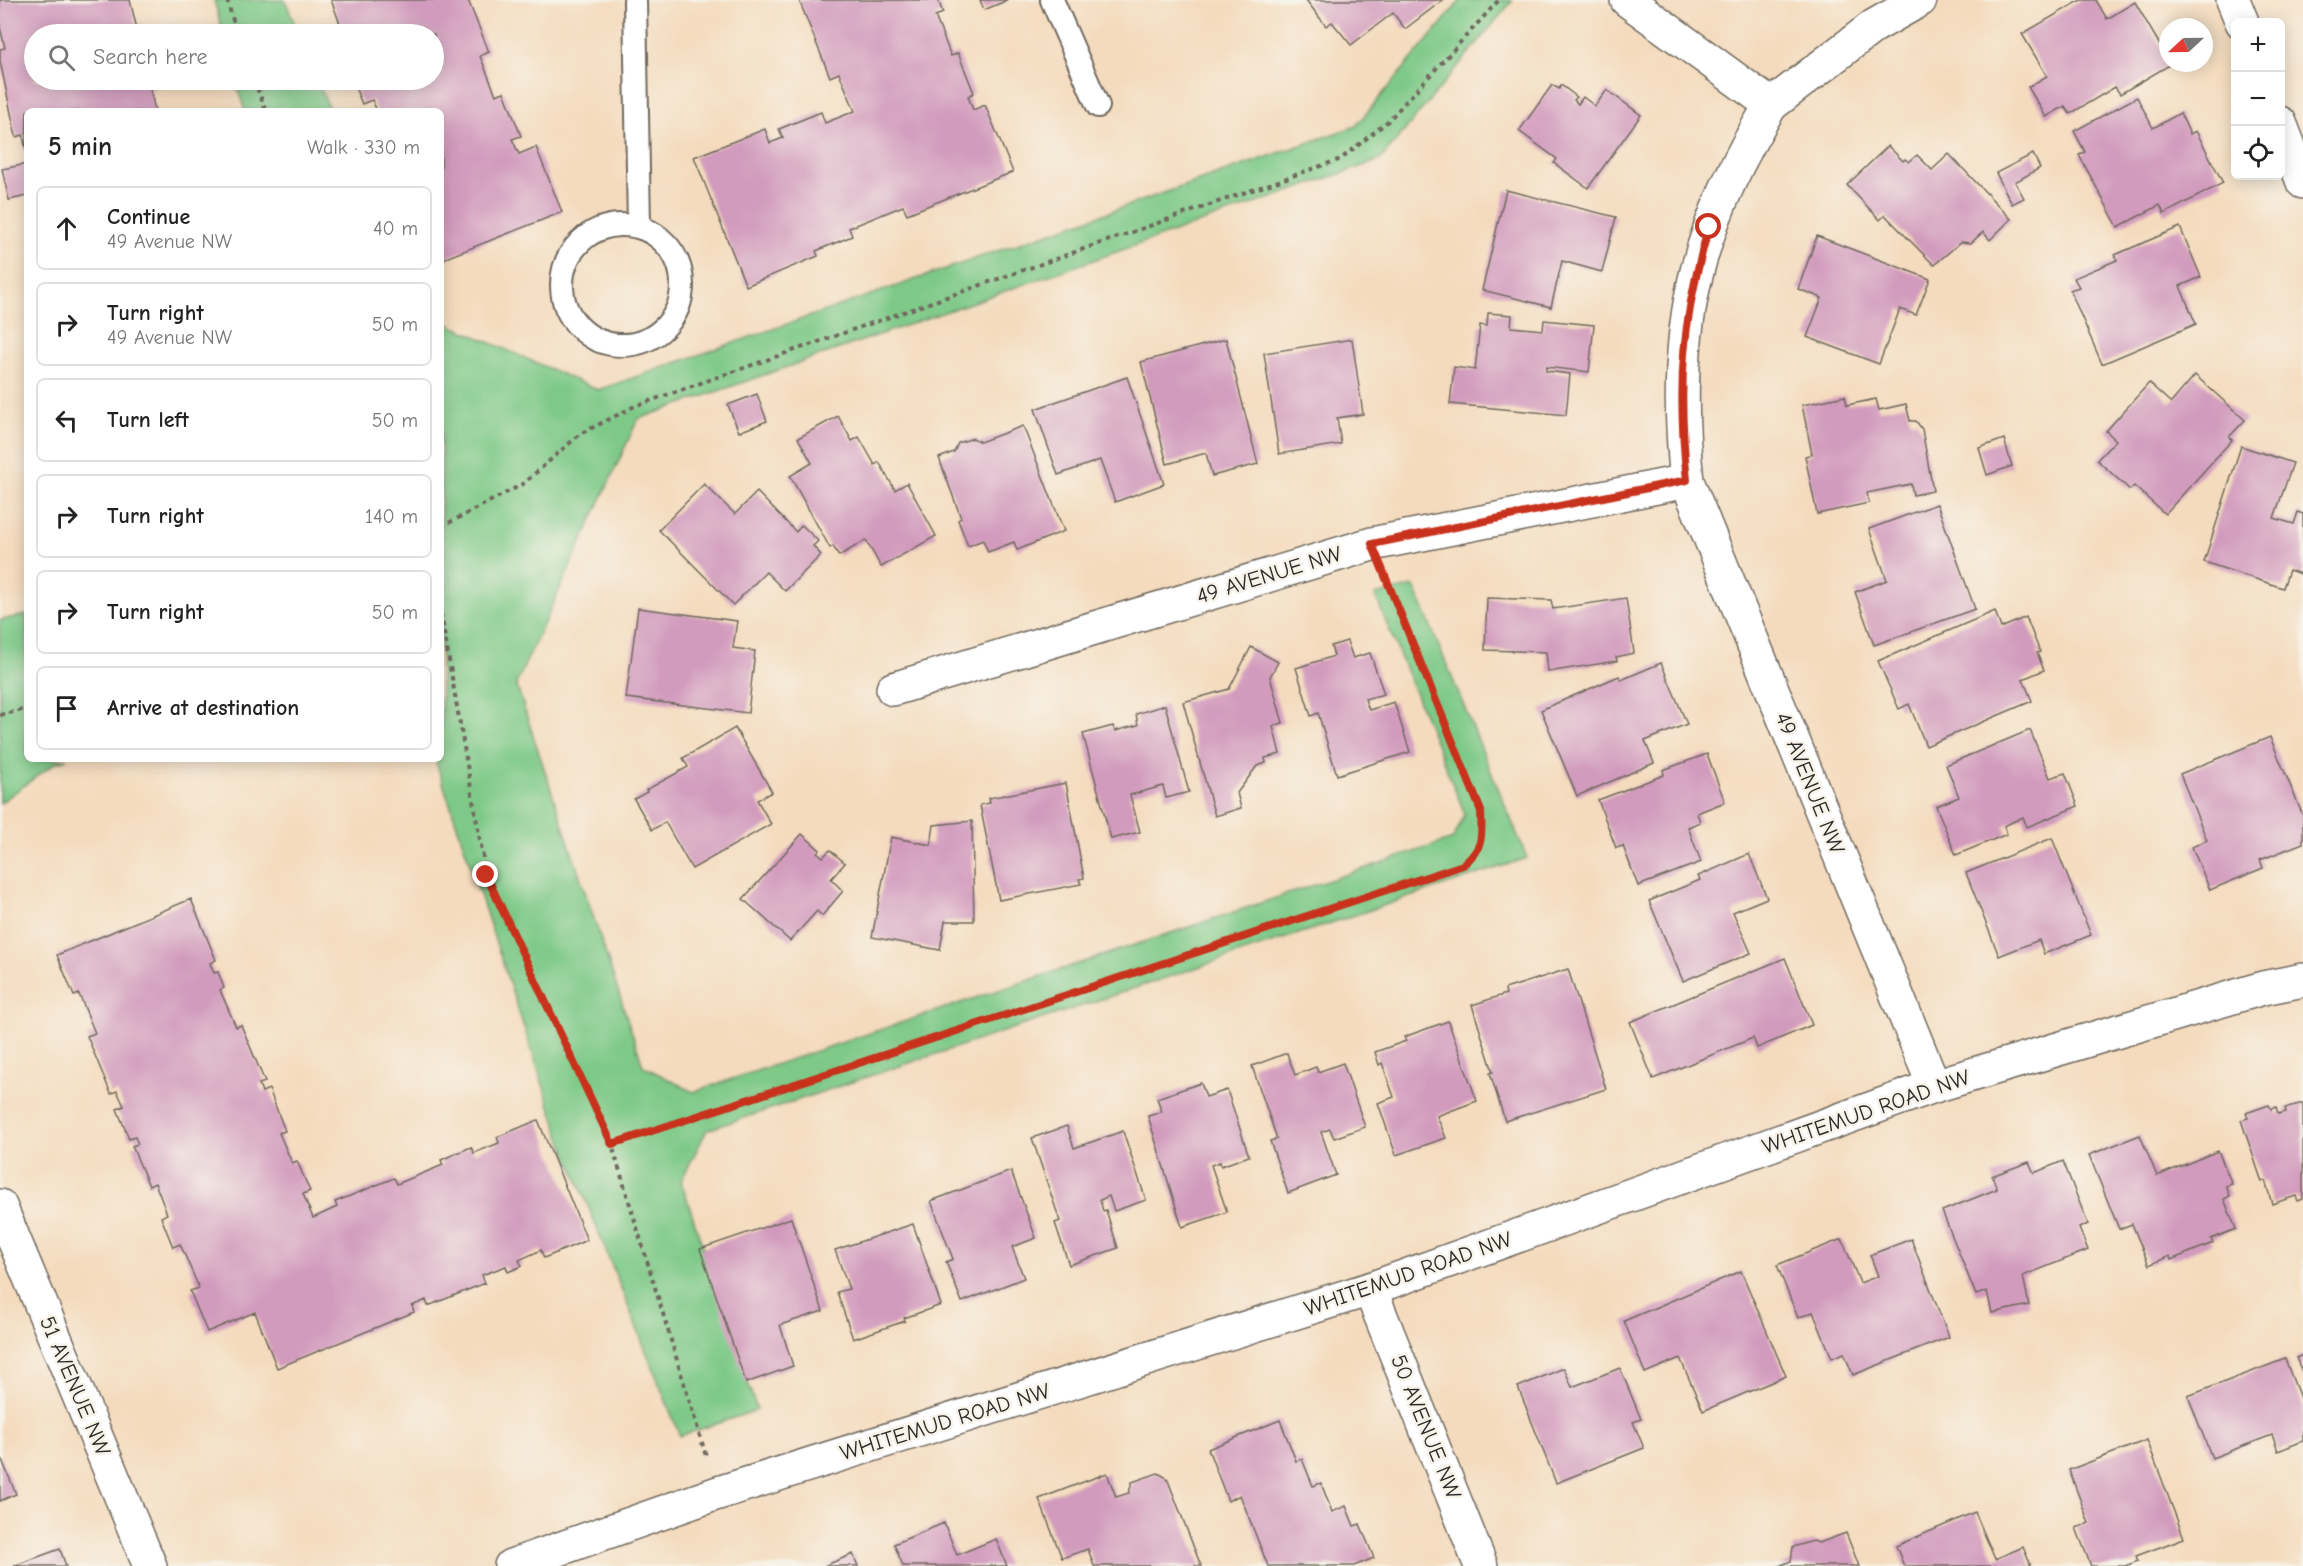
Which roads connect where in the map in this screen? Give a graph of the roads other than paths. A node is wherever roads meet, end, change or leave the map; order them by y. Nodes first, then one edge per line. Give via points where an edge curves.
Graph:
1 (635, 0) edge
2 (1052, 0) edge
3 (1627, 0) edge
4 (1920, 0) edge
5 (2233, 0) edge
6 (2240, 18) edge
7 (1771, 105) junction
8 (1098, 106) dead end
9 (2281, 126) edge
10 (2303, 182) edge
11 (639, 227) junction
12 (1687, 480) junction
13 (893, 689) dead end
14 (2303, 980) edge
15 (1934, 1086) junction
16 (0, 1206) edge
17 (1370, 1289) junction
18 (150, 1566) edge
19 (511, 1566) edge
20 (1481, 1566) edge

1 - 11 lane
2 - 8 lane
3 - 7 street
4 - 7 street via 1874,26
5 - 6 street
7 - 12 street, 49 AVENUE NW via 1726,184 1696,270 1681,375 1681,428
9 - 10 street
11 - 11 lane via 672,250 683,288 679,307 654,337 616,345 596,340 568,312 563,273 570,254 583,239 600,229
12 - 13 street, 49 AVENUE NW via 1372,544
12 - 15 street, 49 AVENUE NW
14 - 15 street, WHITEMUD ROAD NW via 2263,987
15 - 17 street, WHITEMUD ROAD NW
16 - 18 street, 51 AVENUE NW
17 - 19 street, WHITEMUD ROAD NW via 715,1494
17 - 20 street, 50 AVENUE NW

